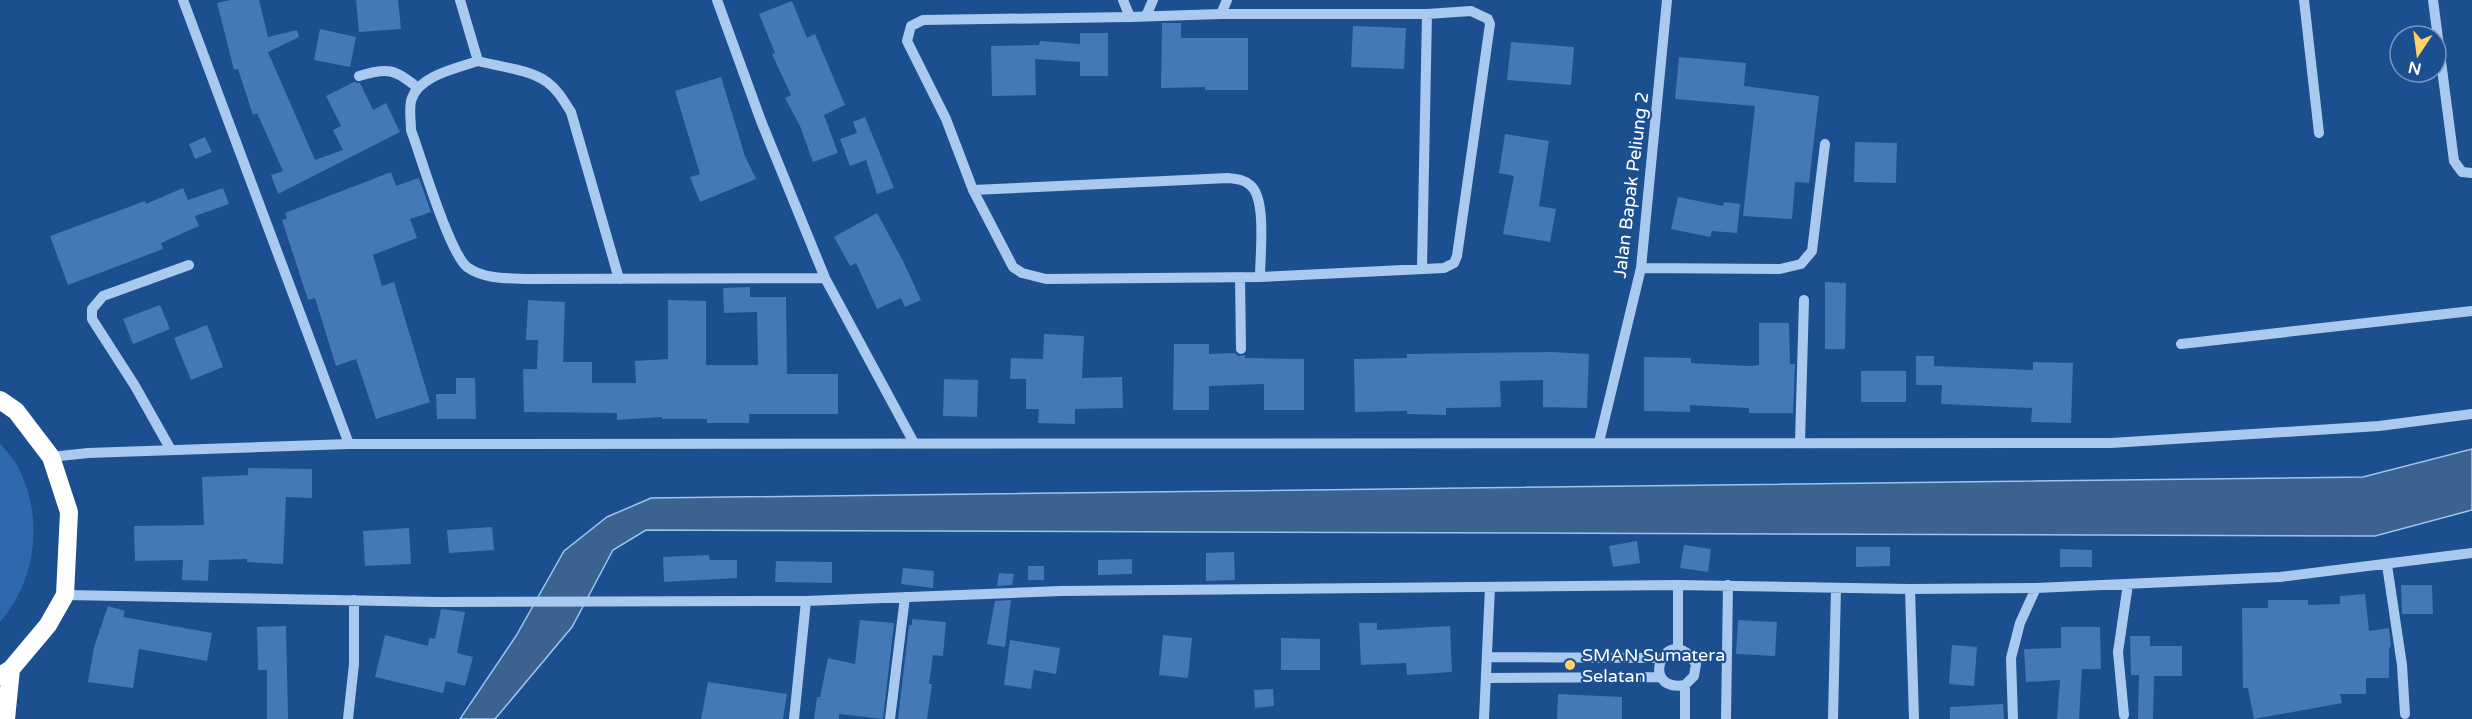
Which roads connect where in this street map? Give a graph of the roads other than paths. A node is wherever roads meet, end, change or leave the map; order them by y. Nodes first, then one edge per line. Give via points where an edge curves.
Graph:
1 (183, 0) edge
2 (460, 0) edge
3 (717, 0) edge
4 (1123, 0) edge
5 (1153, 0) edge
6 (1227, 0) edge
7 (1667, 0) edge
8 (2304, 0) edge
9 (2433, 0) edge
10 (1221, 14) junction
11 (1427, 14) junction
12 (1146, 16) junction
13 (1130, 17) junction
14 (478, 61) junction
15 (359, 76) dead end
16 (418, 88) junction
17 (2319, 133) dead end
18 (1825, 144) dead end
19 (2472, 173) edge
20 (973, 190) junction
21 (189, 265) dead end
22 (1422, 268) junction
23 (1641, 268) junction
24 (1240, 277) junction
25 (1260, 277) junction
26 (825, 278) junction
27 (619, 279) junction
28 (1804, 300) dead end
29 (2472, 311) edge
30 (2181, 344) dead end
31 (1241, 349) dead end
32 (0, 400) edge
33 (2472, 414) edge
34 (1599, 442) junction
35 (1800, 442) junction
36 (914, 443) junction
37 (349, 444) junction
38 (171, 450) junction
39 (51, 457) junction
40 (2472, 553) edge
41 (2387, 566) junction
42 (2128, 584) junction
43 (1678, 585) junction
44 (1728, 585) junction
45 (1490, 586) junction
46 (1836, 588) junction
47 (2036, 588) junction
48 (1910, 589) junction
49 (65, 595) junction
50 (905, 597) junction
51 (354, 600) junction
52 (806, 601) junction
53 (1678, 648) junction
54 (1488, 657) junction
55 (1661, 658) junction
56 (5, 673) edge
57 (1661, 676) junction
58 (1487, 678) junction
59 (1686, 685) junction
60 (2405, 714) dead end
61 (2124, 715) dead end
62 (6, 719) edge
63 (348, 719) edge
64 (794, 719) edge
65 (890, 719) edge
66 (1484, 719) edge
67 (1685, 719) edge
68 (1725, 719) edge
69 (1833, 719) edge
70 (1914, 719) edge
71 (2013, 719) edge

1 - 37 street
2 - 14 street
3 - 26 street
4 - 13 street
5 - 12 street
6 - 10 street
7 - 23 street, Jalan Bapak Peliung 2
8 - 17 street
9 - 19 street via 2454,160 2462,172
10 - 11 street
10 - 12 street
11 - 22 street
11 - 22 street via 1471,11 1484,15 1490,24 1457,256 1449,267
12 - 13 street
13 - 20 street via 924,20 911,26 907,41 946,118
14 - 16 street
14 - 27 street via 547,82 561,95 571,112
15 - 16 street via 379,69 390,70
16 - 27 street via 411,99 411,130 453,248 467,267 492,277
18 - 23 street via 1812,251 1801,264 1780,269
20 - 24 street via 1013,267 1034,278
20 - 25 street via 1240,179 1251,185 1260,203
21 - 38 street via 103,296 92,309 92,319
22 - 25 street
23 - 34 street, Jalan Bapak Peliung 2
24 - 25 street
24 - 31 street
26 - 27 street
26 - 36 street
28 - 35 street
29 - 30 street
32 - 39 highway via 16,411
33 - 35 street via 2379,426 2111,443
34 - 35 street
34 - 36 street
36 - 37 street
37 - 38 street
38 - 39 street
39 - 49 highway via 69,512
40 - 41 street
41 - 42 street via 2280,577
41 - 60 street via 2401,654
42 - 47 street
42 - 61 street via 2118,652
43 - 44 street
43 - 45 street
43 - 53 street
44 - 46 street
44 - 68 street
45 - 50 street via 1061,591
45 - 54 street
46 - 48 street
46 - 69 street
47 - 48 street
47 - 71 street via 2020,623 2011,658
48 - 70 street
49 - 51 street
49 - 56 highway via 48,625
50 - 52 street
50 - 65 street
51 - 52 street
51 - 63 street via 354,664
52 - 64 street
53 - 55 street
53 - 59 street via 1690,653 1696,664 1694,676
54 - 55 street
54 - 58 street
55 - 57 street
56 - 62 highway
57 - 58 street
57 - 59 street via 1676,686
58 - 66 street
59 - 67 street

